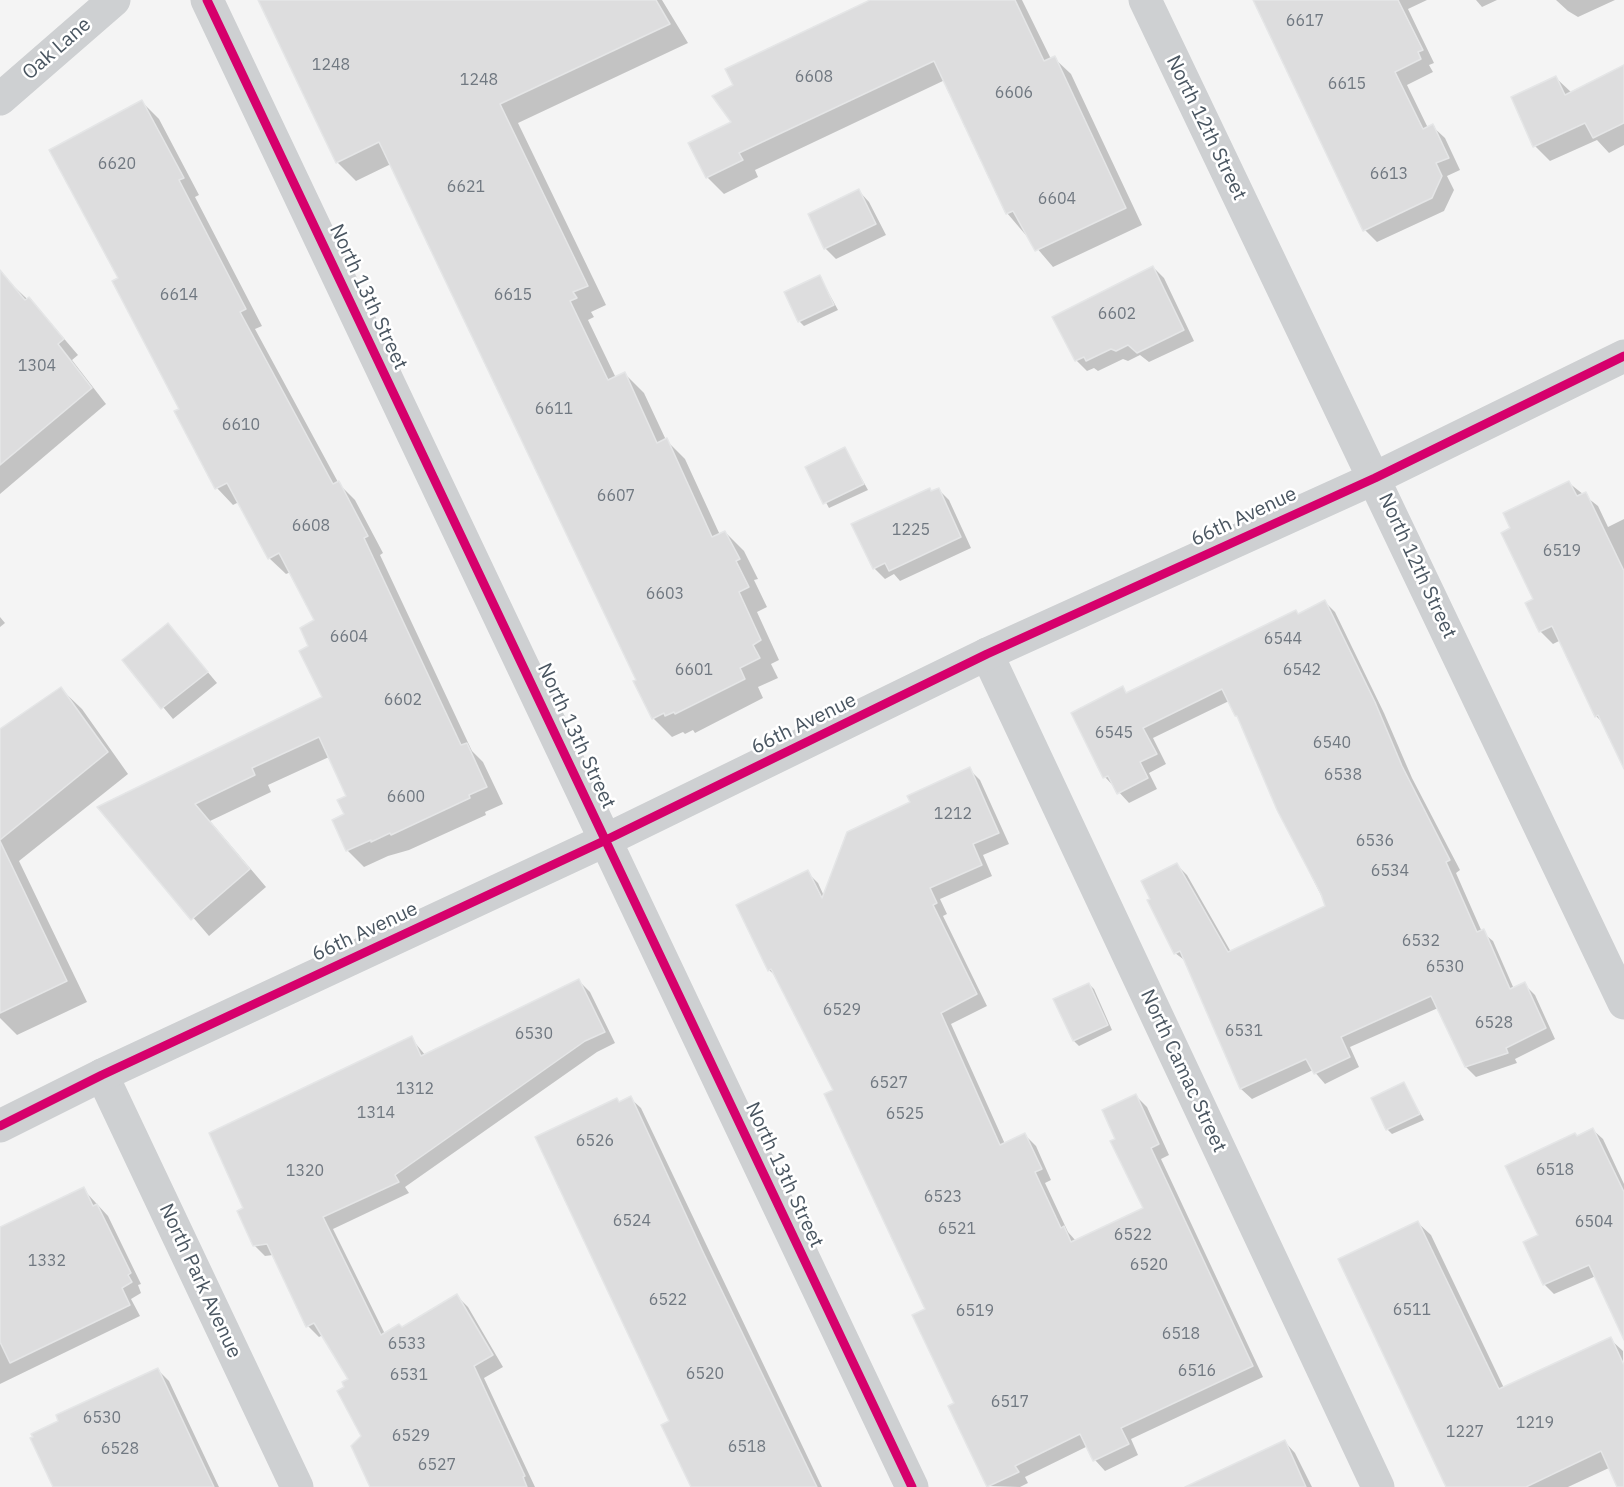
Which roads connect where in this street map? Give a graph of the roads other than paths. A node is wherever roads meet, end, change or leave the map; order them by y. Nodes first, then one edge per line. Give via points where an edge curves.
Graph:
1 (114, 0) edge
2 (207, 0) edge
3 (1145, 0) edge
4 (0, 99) edge
5 (1624, 356) edge
6 (1375, 478) junction
7 (987, 654) junction
8 (606, 840) junction
9 (1624, 1003) edge
10 (102, 1075) junction
11 (0, 1126) edge
12 (297, 1487) edge
13 (912, 1487) edge
14 (1378, 1487) edge

1 - 4 street, Oak Lane
2 - 8 street, North 13th Street
3 - 6 street, North 12th Street
5 - 6 street, 66th Avenue
6 - 7 street, 66th Avenue
6 - 9 street, North 12th Street
7 - 8 street, 66th Avenue
7 - 14 street, North Camac Street
8 - 10 street, 66th Avenue
8 - 13 street, North 13th Street
10 - 11 street, 66th Avenue
10 - 12 street, North Park Avenue

